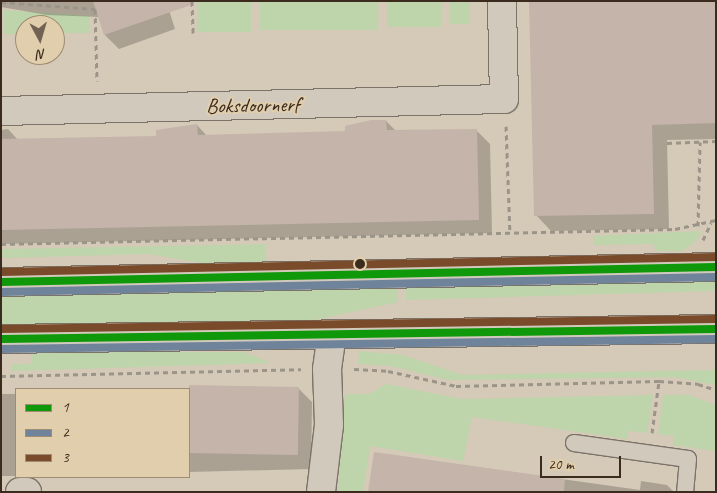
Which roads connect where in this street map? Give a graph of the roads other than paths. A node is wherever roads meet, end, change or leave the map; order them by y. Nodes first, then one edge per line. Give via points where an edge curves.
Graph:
1 (502, 1) edge
2 (1, 111) edge
3 (716, 267) edge
4 (1, 282) edge
5 (716, 329) edge
6 (332, 336) junction
7 (1, 338) edge
8 (574, 443) dead end
9 (20, 492) edge
10 (27, 492) edge
11 (321, 492) edge
12 (684, 492) edge

1 - 2 street, Boksdoornerf via 504,99
3 - 4 street
5 - 6 street
6 - 7 street
6 - 11 street via 327,369 329,425
8 - 12 lane via 688,459
9 - 10 street

